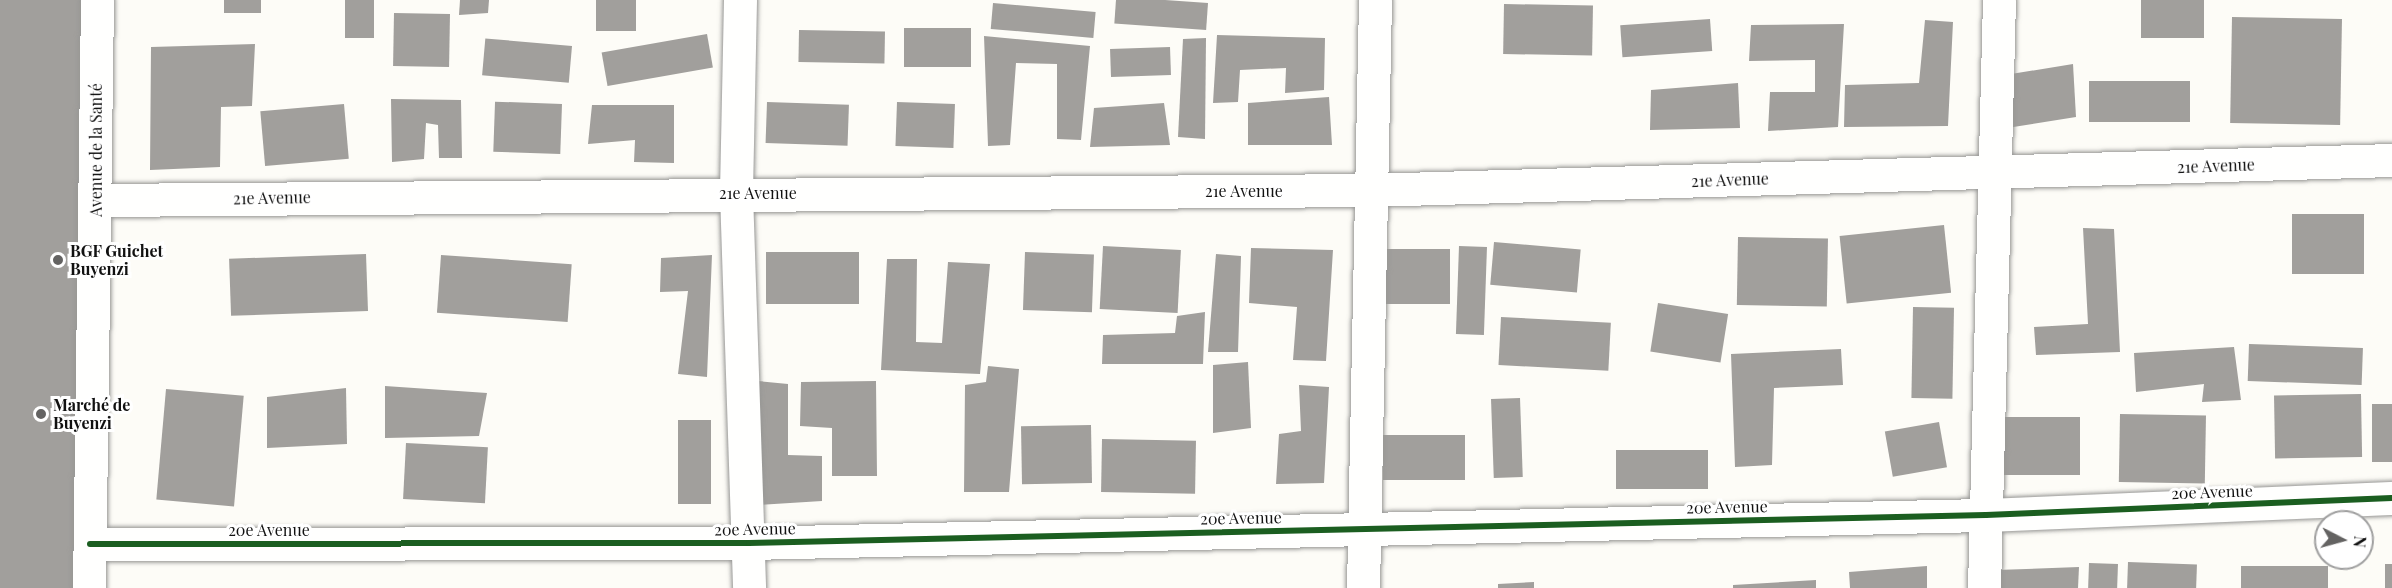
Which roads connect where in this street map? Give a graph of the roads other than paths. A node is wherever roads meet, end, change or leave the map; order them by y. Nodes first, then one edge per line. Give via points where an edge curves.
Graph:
1 (97, 0) edge
2 (740, 0) edge
3 (1375, 0) edge
4 (1999, 0) edge
5 (2392, 160) edge
6 (1994, 172) junction
7 (1369, 190) junction
8 (736, 193) junction
9 (96, 200) junction
10 (2392, 498) edge
11 (1986, 515) junction
12 (1364, 528) junction
13 (749, 543) junction
14 (90, 544) junction
15 (89, 588) edge
16 (749, 588) edge
17 (1363, 588) edge
18 (1984, 588) edge

1 - 9 street, Avenue de la Santé
2 - 8 street
3 - 7 street
4 - 6 street
5 - 6 street, 21e Avenue
6 - 7 street, 21e Avenue
6 - 11 street
7 - 8 street, 21e Avenue
7 - 12 street
8 - 9 street, 21e Avenue
8 - 13 street
9 - 14 street, Avenue de la Santé
10 - 11 street, 20e Avenue
11 - 12 street, 20e Avenue
11 - 18 street
12 - 13 street, 20e Avenue
12 - 17 street
13 - 14 street, 20e Avenue
13 - 16 street
14 - 15 street, Avenue de la Santé

